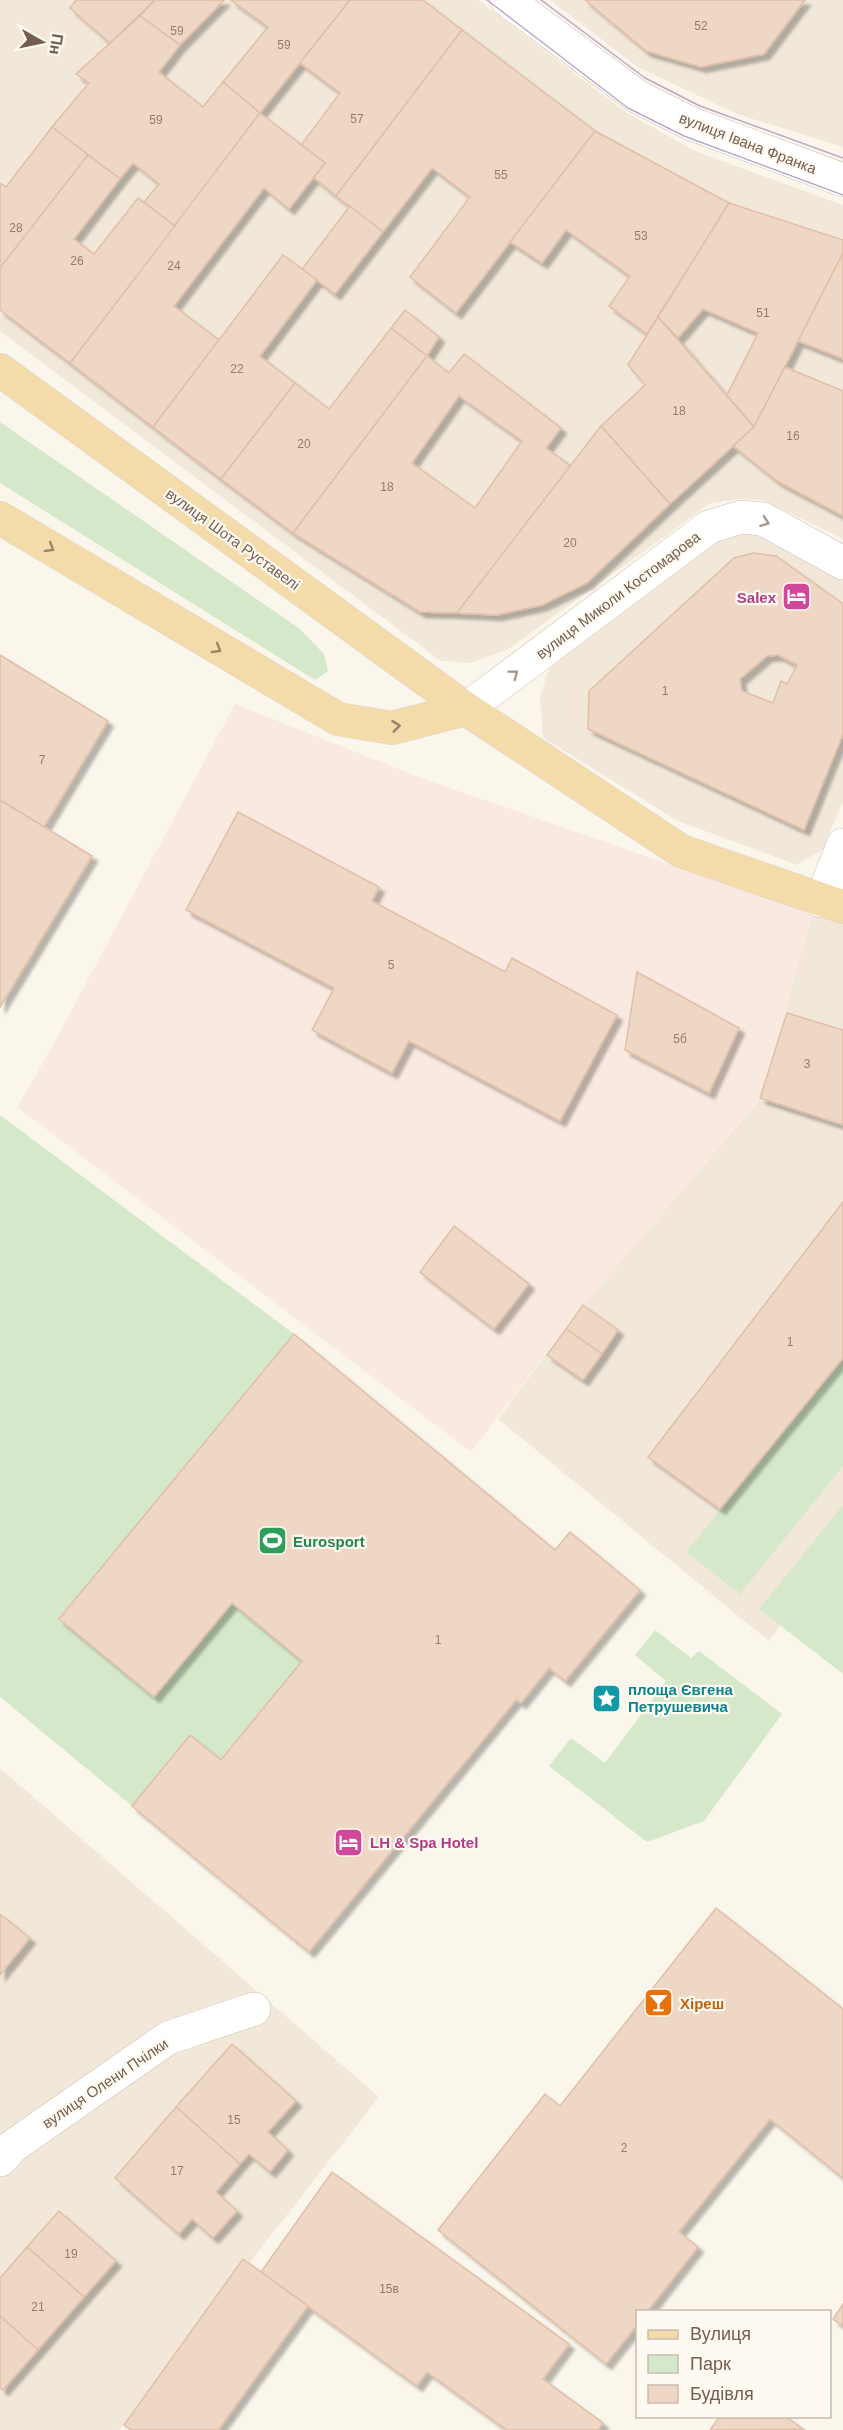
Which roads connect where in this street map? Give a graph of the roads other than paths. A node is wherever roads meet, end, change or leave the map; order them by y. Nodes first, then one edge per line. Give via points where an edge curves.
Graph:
1 (507, 0) edge
2 (843, 180) edge
3 (0, 369) edge
4 (0, 518) edge
5 (843, 563) edge
6 (466, 709) junction
7 (843, 845) edge
8 (832, 904) edge
9 (254, 2009) dead end
10 (4, 2147) edge

1 - 2 street, вулиця Івана Франка via 638,97 692,124
3 - 6 main road, вулиця Шота Руставелі
4 -> 6 main road via 338,719 392,728
6 -> 5 street, вулиця Миколи Костомарова via 709,527 741,517 763,519
6 - 8 main road, вулиця Шота Руставелі via 681,851
7 - 8 street
9 - 10 street, вулиця Олени Пчілки via 168,2038

